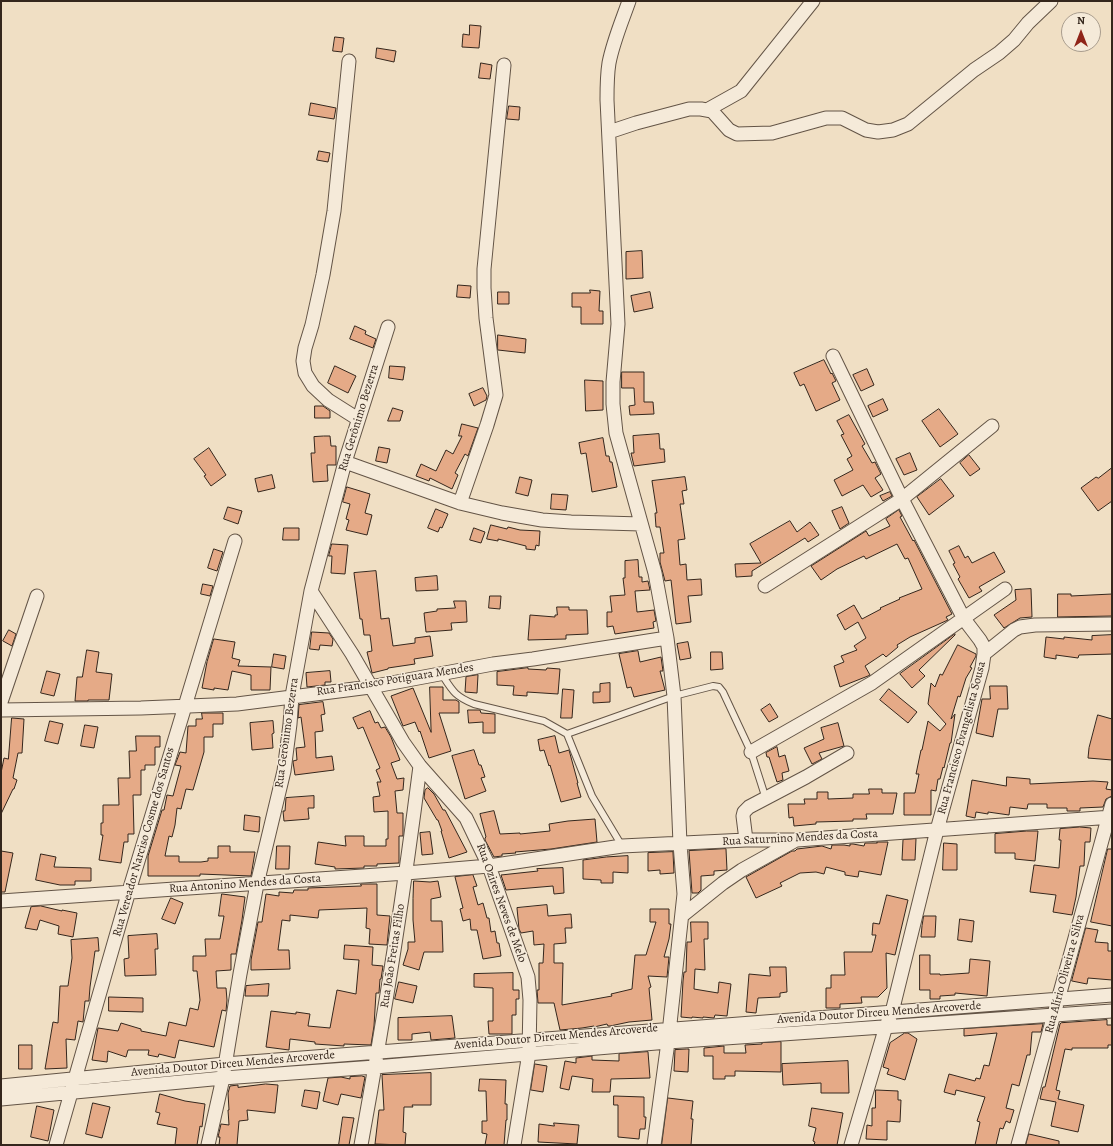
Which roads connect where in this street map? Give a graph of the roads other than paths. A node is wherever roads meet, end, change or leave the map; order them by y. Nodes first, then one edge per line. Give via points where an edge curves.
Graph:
1 (629, 1) edge
2 (813, 1) edge
3 (1051, 1) edge
4 (349, 61) dead end
5 (504, 65) dead end
6 (707, 110) junction
7 (609, 132) junction
8 (388, 327) dead end
9 (833, 356) dead end
10 (358, 420) junction
11 (992, 426) dead end
12 (345, 462) junction
13 (902, 499) junction
14 (460, 503) junction
15 (641, 524) junction
16 (235, 541) dead end
17 (765, 586) dead end
18 (1005, 589) dead end
19 (310, 591) junction
20 (38, 596) dead end
21 (964, 619) junction
22 (1112, 624) edge
23 (667, 638) junction
24 (984, 654) junction
25 (441, 673) junction
26 (370, 686) junction
27 (292, 696) junction
28 (674, 696) junction
29 (1, 702) edge
30 (184, 707) junction
31 (1, 710) edge
32 (567, 734) junction
33 (751, 752) junction
34 (848, 753) dead end
35 (420, 766) junction
36 (766, 799) junction
37 (1112, 804) edge
38 (1110, 817) edge
39 (936, 830) junction
40 (746, 840) junction
41 (797, 840) junction
42 (680, 844) junction
43 (622, 846) junction
44 (489, 866) junction
45 (406, 873) junction
46 (257, 884) junction
47 (129, 891) junction
48 (1, 901) edge
49 (682, 915) junction
50 (1112, 995) edge
51 (1058, 999) junction
52 (1112, 1011) edge
53 (892, 1012) junction
54 (1055, 1015) junction
55 (886, 1026) junction
56 (669, 1028) junction
57 (530, 1039) junction
58 (668, 1042) junction
59 (377, 1052) junction
60 (529, 1053) junction
61 (225, 1064) junction
62 (375, 1067) junction
63 (223, 1078) junction
64 (75, 1079) junction
65 (1, 1086) edge
66 (70, 1093) junction
67 (1, 1099) edge
68 (56, 1145) edge
69 (208, 1145) edge
70 (360, 1145) edge
71 (514, 1145) edge
72 (654, 1145) edge
73 (851, 1145) edge
74 (1018, 1145) edge

1 - 7 street via 609,63
2 - 6 street via 742,91
3 - 6 street via 999,53 908,124 893,130 866,130 842,118 826,118 772,133 737,134 729,130 714,113
4 - 10 street via 334,211 323,275 303,361 305,374 313,386 328,400
5 - 14 street via 484,281 496,395
6 - 7 street via 689,109
7 - 15 street via 618,324 613,404 616,433
8 - 10 street, Rua Gerônimo Bezerra
9 - 13 street, Rua Francisco Evangelista Sousa
10 - 12 street, Rua Gerônimo Bezerra
11 - 13 street
12 - 14 street
12 - 19 street, Rua Gerônimo Bezerra
13 - 17 street
13 - 21 street, Rua Francisco Evangelista Sousa
14 - 15 street via 542,520
15 - 23 street via 655,573
16 - 30 street, Rua Vereador Narciso Cosme dos Santos
18 - 21 street
19 - 26 street, Rua Ozires Neves de Melo
19 - 27 street, Rua Gerônimo Bezerra
20 - 29 street
21 - 24 street, Rua Francisco Evangelista Sousa via 984,647
21 - 33 street via 872,683
22 - 24 street via 1020,627
23 - 25 street, Rua Francisco Potiguara Mendes
23 - 28 street
24 - 39 street, Rua Francisco Evangelista Sousa
25 - 26 street, Rua Francisco Potiguara Mendes
25 - 32 lane via 453,692 463,700 544,721
26 - 27 street, Rua Francisco Potiguara Mendes
26 - 35 street, Rua Ozires Neves de Melo
27 - 30 street, Rua Francisco Potiguara Mendes via 237,704
27 - 46 street, Rua Gerônimo Bezerra via 284,771
28 - 32 lane
28 - 33 lane via 713,686 719,688
28 - 42 street
30 - 31 street, Rua Francisco Potiguara Mendes
30 - 47 street, Rua Vereador Narciso Cosme dos Santos
32 - 43 lane via 592,796
33 - 36 lane
34 - 36 street
35 - 44 street, Rua Ozires Neves de Melo via 466,818
35 - 45 street, Rua João Freitas Filho
36 - 40 street via 744,812 742,820
37 - 38 street, Rua Alírio Oliveira e Silva
38 - 39 street, Rua Saturnino Mendes da Costa
38 - 51 street, Rua Alírio Oliveira e Silva
39 - 41 street, Rua Saturnino Mendes da Costa
39 - 53 street, Rua Francisco Evangelista Sousa
40 - 41 street, Rua Saturnino Mendes da Costa
40 - 42 street, Rua Saturnino Mendes da Costa
41 - 49 street via 723,882
42 - 43 street, Rua Saturnino Mendes da Costa
42 - 49 street via 684,894
43 - 44 street, Rua Saturnino Mendes da Costa
44 - 45 street, Rua Antonino Mendes da Costa
44 - 57 street, Rua Ozires Neves de Melo via 528,977
45 - 46 street, Rua Antonino Mendes da Costa
45 - 59 street, Rua João Freitas Filho
46 - 47 street, Rua Antonino Mendes da Costa
46 - 61 street, Rua Gerônimo Bezerra
47 - 48 street, Rua Antonino Mendes da Costa
47 - 64 street, Rua Vereador Narciso Cosme dos Santos
49 - 56 street
50 - 51 street, Avenida Doutor Dirceu Mendes Arcoverde
51 - 53 street, Avenida Doutor Dirceu Mendes Arcoverde
51 - 54 street, Rua Alírio Oliveira e Silva
52 - 54 street, Avenida Doutor Dirceu Mendes Arcoverde
53 - 55 street, Rua Francisco Evangelista Sousa
53 - 56 street, Avenida Doutor Dirceu Mendes Arcoverde
54 - 55 street, Avenida Doutor Dirceu Mendes Arcoverde
54 - 74 street, Rua Alírio Oliveira e Silva
55 - 58 street, Avenida Doutor Dirceu Mendes Arcoverde
55 - 73 street, Rua Francisco Evangelista Sousa
56 - 57 street, Avenida Doutor Dirceu Mendes Arcoverde
56 - 58 street
57 - 59 street, Avenida Doutor Dirceu Mendes Arcoverde
57 - 60 street, Rua Ozires Neves de Melo
58 - 60 street, Avenida Doutor Dirceu Mendes Arcoverde
58 - 72 street
59 - 61 street, Avenida Doutor Dirceu Mendes Arcoverde
59 - 62 street, Rua João Freitas Filho
60 - 62 street, Avenida Doutor Dirceu Mendes Arcoverde
60 - 71 street, Rua Ozires Neves de Melo
61 - 63 street, Rua Gerônimo Bezerra
61 - 64 street, Avenida Doutor Dirceu Mendes Arcoverde
62 - 63 street, Avenida Doutor Dirceu Mendes Arcoverde
62 - 70 street, Rua João Freitas Filho
63 - 66 street, Avenida Doutor Dirceu Mendes Arcoverde
63 - 69 street, Rua Gerônimo Bezerra
64 - 65 street, Avenida Doutor Dirceu Mendes Arcoverde
64 - 66 street, Rua Vereador Narciso Cosme dos Santos
66 - 67 street, Avenida Doutor Dirceu Mendes Arcoverde
66 - 68 street, Rua Vereador Narciso Cosme dos Santos

